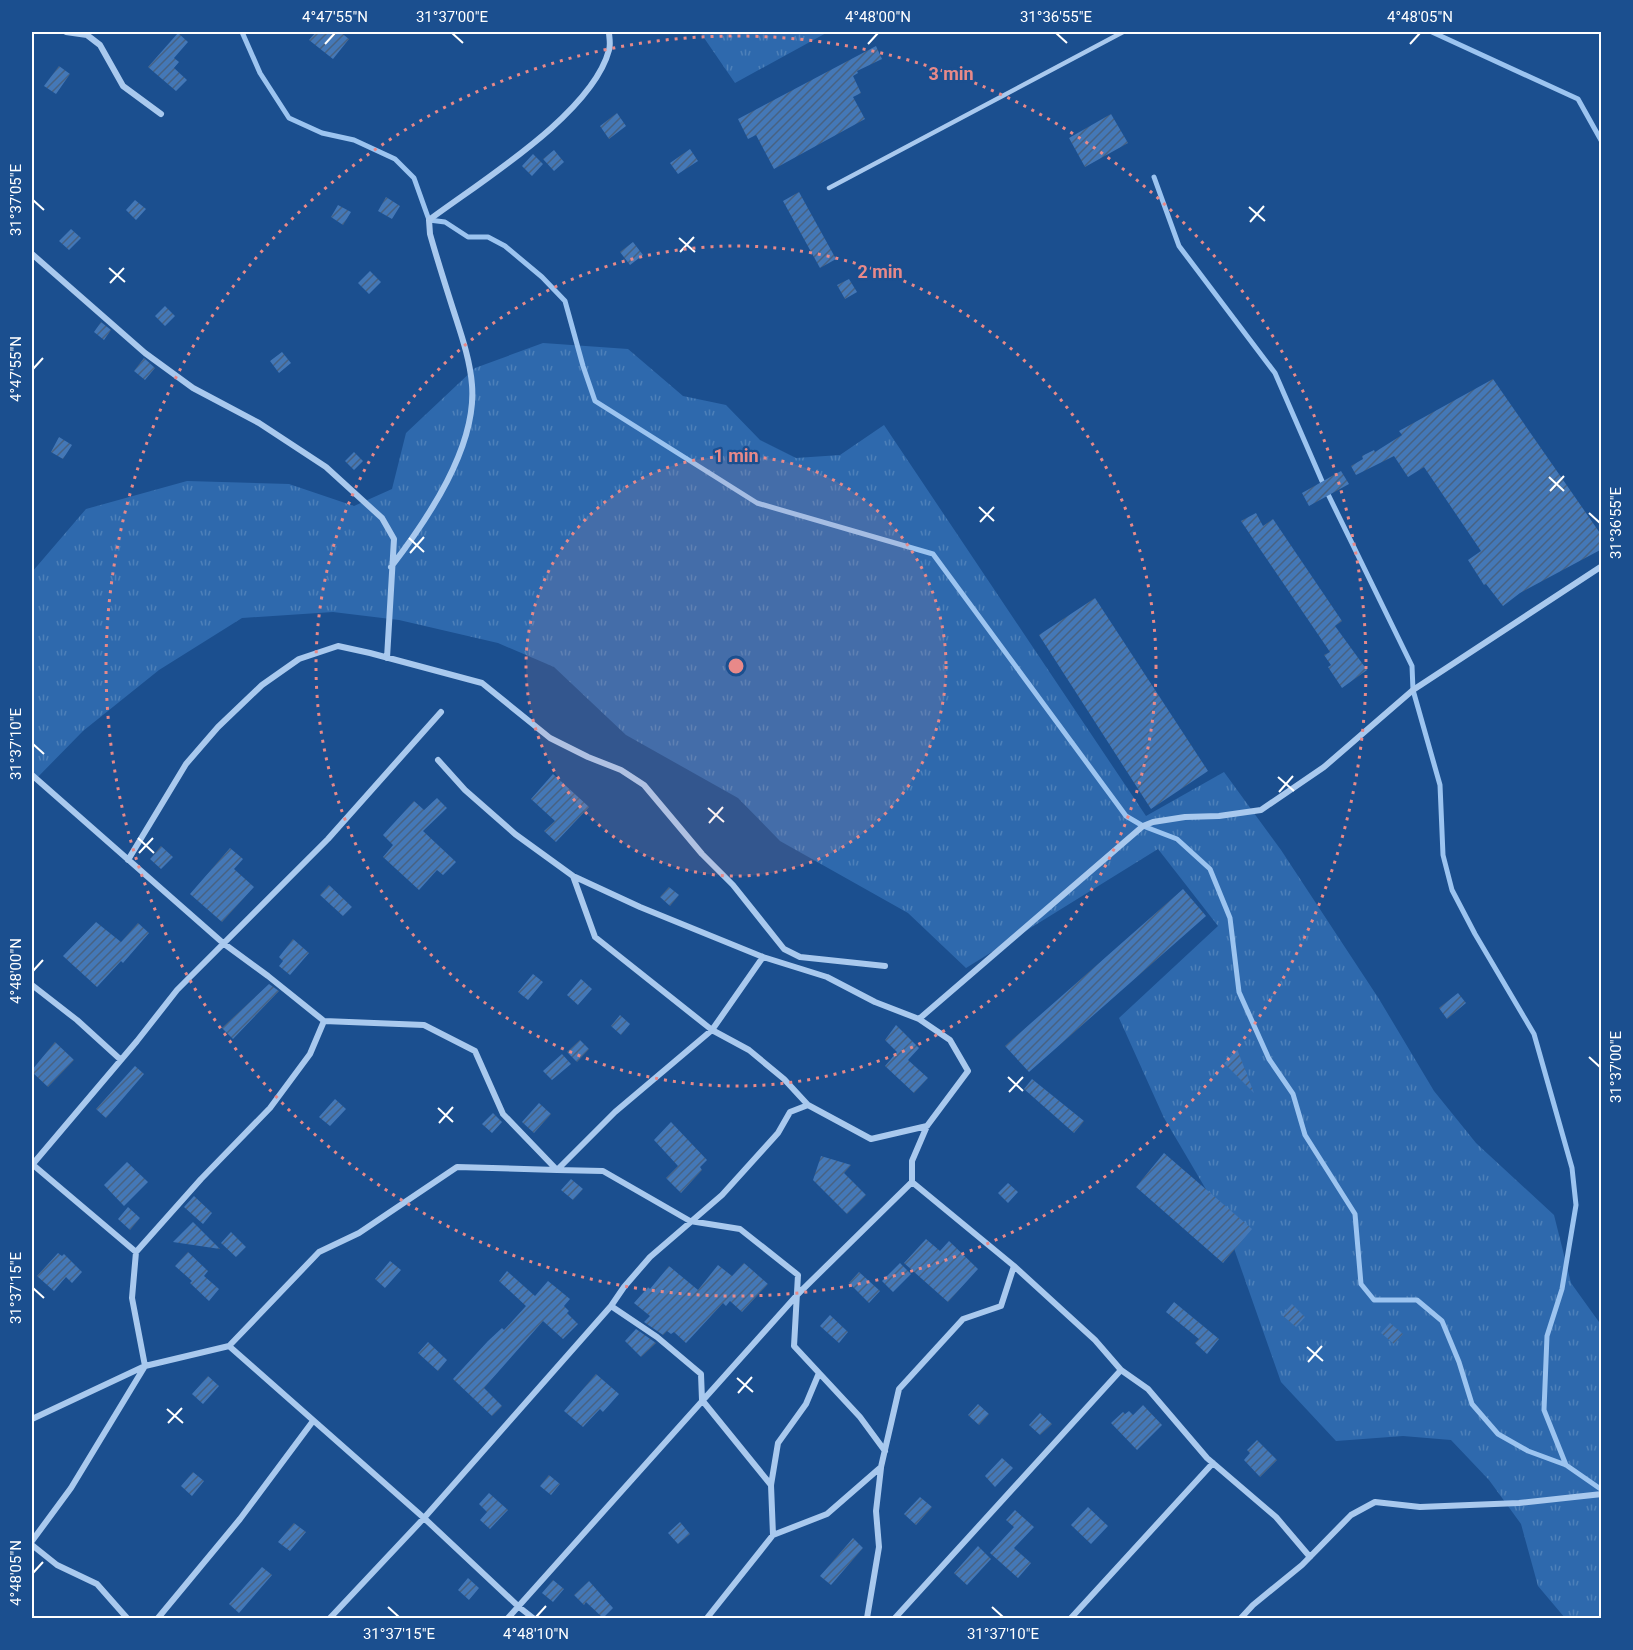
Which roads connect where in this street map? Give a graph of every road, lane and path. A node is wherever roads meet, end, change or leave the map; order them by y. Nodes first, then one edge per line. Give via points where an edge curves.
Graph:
1 (66, 32) edge
2 (609, 32) edge
3 (1123, 32) edge
4 (161, 114) dead end
5 (829, 188) dead end
6 (32, 254) edge
7 (1602, 566) edge
8 (391, 567) junction
9 (387, 658) junction
10 (441, 712) dead end
11 (438, 760) dead end
12 (32, 775) edge
13 (128, 860) junction
14 (573, 876) junction
15 (223, 943) junction
16 (763, 957) junction
17 (885, 966) dead end
18 (32, 985) edge
19 (919, 1019) junction
20 (324, 1022) junction
21 (712, 1030) junction
22 (121, 1060) junction
23 (808, 1105) junction
24 (927, 1126) junction
25 (32, 1164) edge
26 (557, 1170) junction
27 (912, 1182) junction
28 (690, 1221) junction
29 (136, 1252) junction
30 (1014, 1266) junction
31 (798, 1294) junction
32 (611, 1306) junction
33 (229, 1346) junction
34 (145, 1366) junction
35 (1121, 1370) junction
36 (819, 1373) junction
37 (702, 1400) junction
38 (32, 1419) edge
39 (313, 1421) junction
40 (885, 1451) junction
41 (1213, 1463) junction
42 (881, 1467) junction
43 (771, 1485) junction
44 (1602, 1494) edge
45 (424, 1518) junction
46 (773, 1535) junction
47 (32, 1543) edge
48 (1310, 1557) junction
49 (519, 1607) junction
50 (127, 1618) edge
51 (158, 1618) edge
52 (330, 1618) edge
53 (508, 1618) edge
54 (533, 1618) edge
55 (707, 1618) edge
56 (867, 1618) edge
57 (895, 1618) edge
58 (1071, 1618) edge
59 (1241, 1618) edge

1 - 4 street via 87,35 100,45 123,86
2 - 8 street via 610,48 580,101 506,166 429,220 467,353 471,413 443,490 422,527
3 - 5 lane
6 - 8 street via 145,353 193,388 259,423 326,467 361,497 382,518 394,539
7 - 19 street via 1413,690 1323,767 1261,810 1185,817 1143,826
8 - 9 street
9 - 13 street via 338,646 299,658 262,685 186,764
9 - 17 street via 482,683 550,738 621,770 644,785 784,949 800,957
10 - 15 street via 328,839
11 - 14 street via 515,834
12 - 13 street
13 - 15 street
14 - 16 street
14 - 21 street via 595,937
15 - 20 street
15 - 22 street via 177,990
16 - 19 street via 827,977
16 - 21 street
18 - 22 street
19 - 24 street via 950,1040 968,1071
20 - 26 street via 424,1025 475,1051 503,1114
20 - 29 street via 310,1054 270,1108
21 - 23 street via 749,1050
21 - 26 street via 615,1112
22 - 25 street
23 - 24 street via 871,1139
23 - 28 street via 790,1112 778,1133 722,1195
24 - 27 street via 912,1161
25 - 29 street
26 - 28 street via 603,1171
26 - 33 street via 457,1167 359,1233 319,1252
27 - 30 street
27 - 31 street
28 - 31 street via 740,1229 798,1275
28 - 32 street via 650,1257
29 - 34 street via 132,1298
30 - 35 street via 1095,1340
30 - 40 street via 1001,1306 963,1319 899,1389
31 - 36 street via 794,1346
31 - 37 street
32 - 37 street via 701,1374
32 - 45 street
33 - 34 street
33 - 39 street
34 - 38 street
34 - 47 street via 71,1488
35 - 41 street via 1148,1389
35 - 57 street
36 - 40 street
36 - 43 street via 806,1404 778,1443
37 - 43 street
37 - 49 street
39 - 45 street
39 - 51 street via 240,1519
40 - 42 street
41 - 48 street via 1276,1517
41 - 58 street
42 - 46 street via 827,1514
42 - 56 street via 876,1511 879,1547
43 - 46 street
44 - 48 street via 1519,1503 1420,1507 1375,1502 1351,1515
45 - 49 street
45 - 52 street
46 - 55 street
47 - 50 street via 57,1565 97,1584
48 - 59 street
49 - 53 street
49 - 54 street

